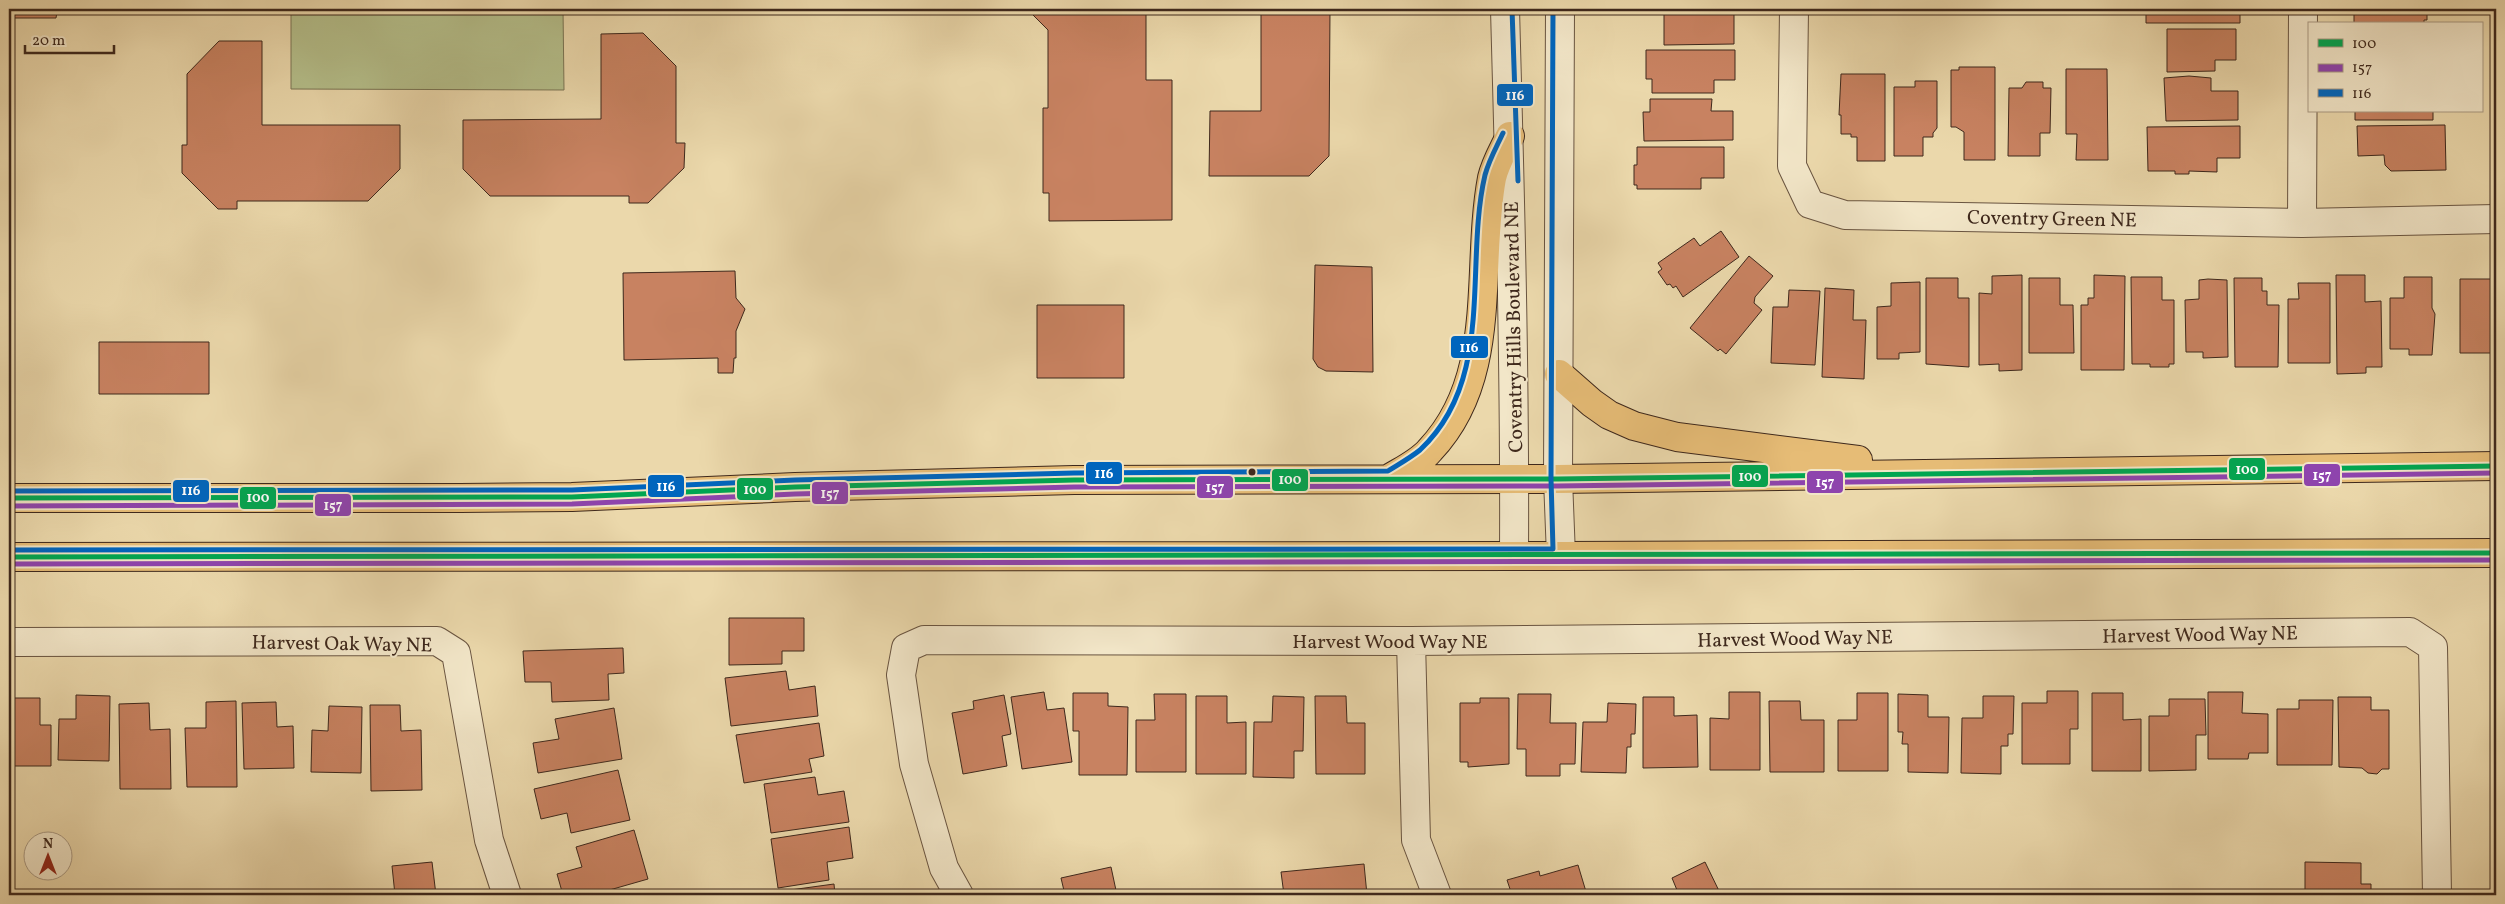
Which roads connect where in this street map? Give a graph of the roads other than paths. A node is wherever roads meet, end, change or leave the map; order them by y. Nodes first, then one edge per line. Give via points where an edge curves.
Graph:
1 (1505, 9) edge
2 (1560, 9) edge
3 (1794, 9) edge
4 (2303, 9) edge
5 (1510, 136) junction
6 (2496, 219) edge
7 (2302, 223) junction
8 (1559, 374) junction
9 (2496, 466) edge
10 (1956, 473) junction
11 (1390, 478) junction
12 (1515, 479) junction
13 (1558, 479) junction
14 (9, 498) edge
15 (2496, 552) edge
16 (1514, 555) junction
17 (1561, 556) junction
18 (9, 557) edge
19 (1411, 641) junction
20 (9, 642) edge
21 (507, 895) edge
22 (959, 895) edge
23 (1436, 895) edge
24 (2437, 895) edge

1 - 5 street, Coventry Hills Boulevard NE
2 - 8 street
3 - 7 street, Coventry Green NE via 1792,166 1810,204 1845,215
4 - 7 street
5 - 11 main road via 1492,176 1480,340 1466,392 1456,415 1430,451
5 - 12 street, Coventry Hills Boulevard NE
6 - 7 street, Coventry Green NE
8 - 10 main road via 1610,415 1634,426 1669,435
8 - 13 street
9 - 10 main road
10 - 13 main road
11 - 12 main road
11 - 14 main road via 1074,480 572,497
12 - 13 main road
12 - 16 street, Coventry Hills Boulevard NE
13 - 17 street
15 - 17 main road
16 - 17 main road
16 - 18 main road
19 - 22 street, Harvest Wood Way NE via 924,640 906,648 901,674 914,764 944,868
19 - 23 street via 1416,840
19 - 24 street, Harvest Wood Way NE via 2410,632 2433,647
20 - 21 street, Harvest Oak Way NE via 437,641 456,653 489,840

